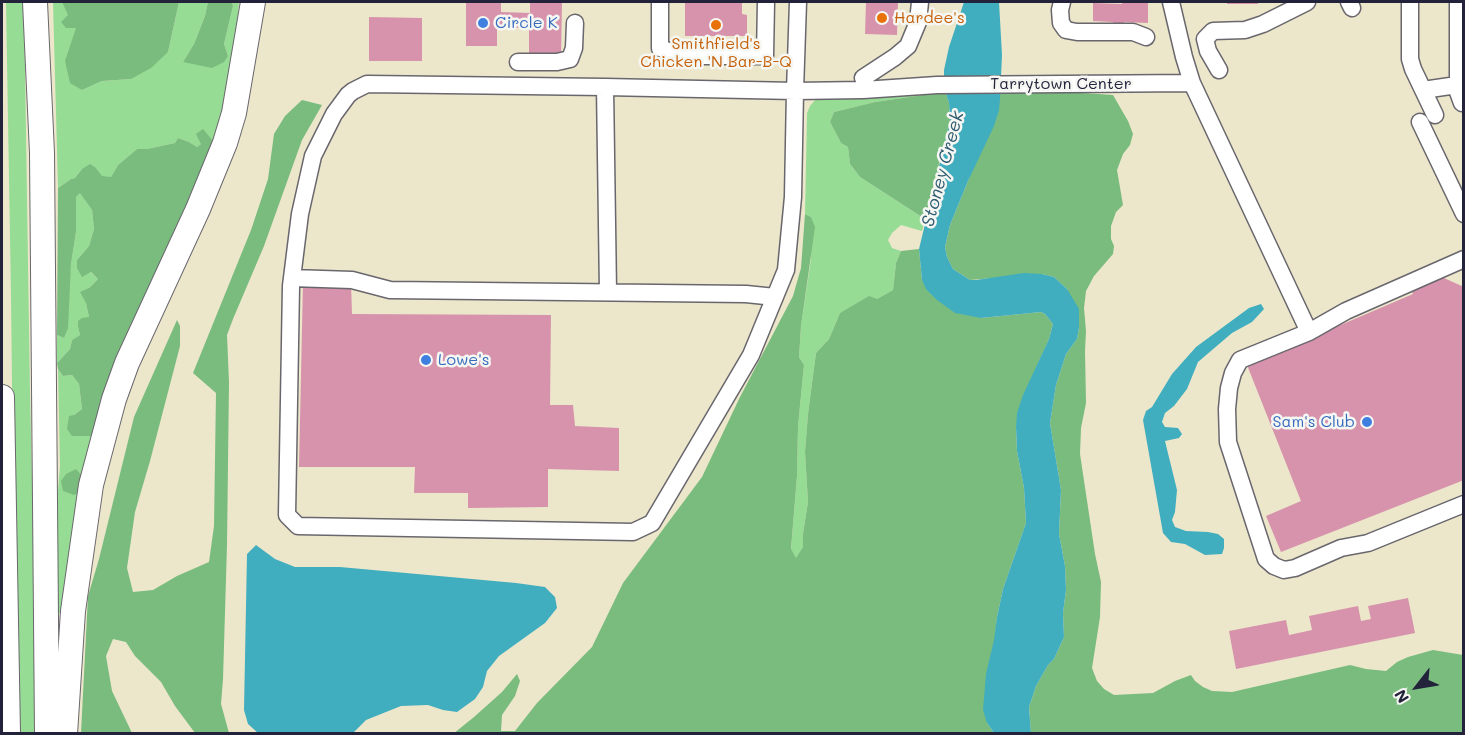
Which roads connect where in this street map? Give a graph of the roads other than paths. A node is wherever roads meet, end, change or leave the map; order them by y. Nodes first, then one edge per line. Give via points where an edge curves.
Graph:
1 (35, 2) edge
2 (245, 2) edge
3 (253, 2) edge
4 (660, 2) edge
5 (766, 2) edge
6 (798, 2) edge
7 (920, 2) edge
8 (1062, 2) edge
9 (1171, 2) edge
10 (1307, 2) edge
11 (1410, 2) edge
12 (1464, 3) edge
13 (575, 23) dead end
14 (1146, 37) dead end
15 (243, 53) junction
16 (518, 62) dead end
17 (1219, 70) dead end
18 (1192, 83) junction
19 (863, 84) junction
20 (1458, 85) junction
21 (605, 87) junction
22 (1423, 90) junction
23 (795, 91) junction
24 (1462, 103) edge
25 (1464, 214) edge
26 (1464, 259) edge
27 (292, 278) junction
28 (608, 292) junction
29 (775, 297) junction
30 (1309, 332) junction
31 (2, 397) edge
32 (1464, 504) edge
33 (8, 734) edge
34 (47, 734) edge
35 (65, 734) edge

1 - 34 highway via 42,153
2 - 15 highway
3 - 15 highway
4 - 5 street via 660,48 684,57 765,56
6 - 23 street, Tarrytown Center
7 - 19 street via 918,22 908,46
8 - 14 street via 1061,23 1066,30 1133,32
9 - 18 street
10 - 17 street via 1245,30 1213,31 1205,39
11 - 22 street via 1410,60
12 - 20 street via 1458,2
13 - 16 street via 570,59
15 - 35 highway via 225,143 127,363 91,485 73,610
18 - 19 street, Tarrytown Center
18 - 30 street
19 - 23 street, Tarrytown Center
20 - 22 street
20 - 24 street
21 - 23 street, Tarrytown Center
21 - 27 street, Tarrytown Center via 367,84 353,91 334,114 313,156
21 - 28 street
22 - 25 street via 1428,119
23 - 29 street, Tarrytown Center via 793,197 786,270
26 - 30 street via 1346,311
27 - 28 street via 352,280 390,290
27 - 29 street, Tarrytown Center via 287,516 298,526 633,532 652,523 751,355
28 - 29 street
30 - 32 street via 1240,360 1229,388 1228,442 1266,559 1284,570 1295,568
31 - 33 highway

